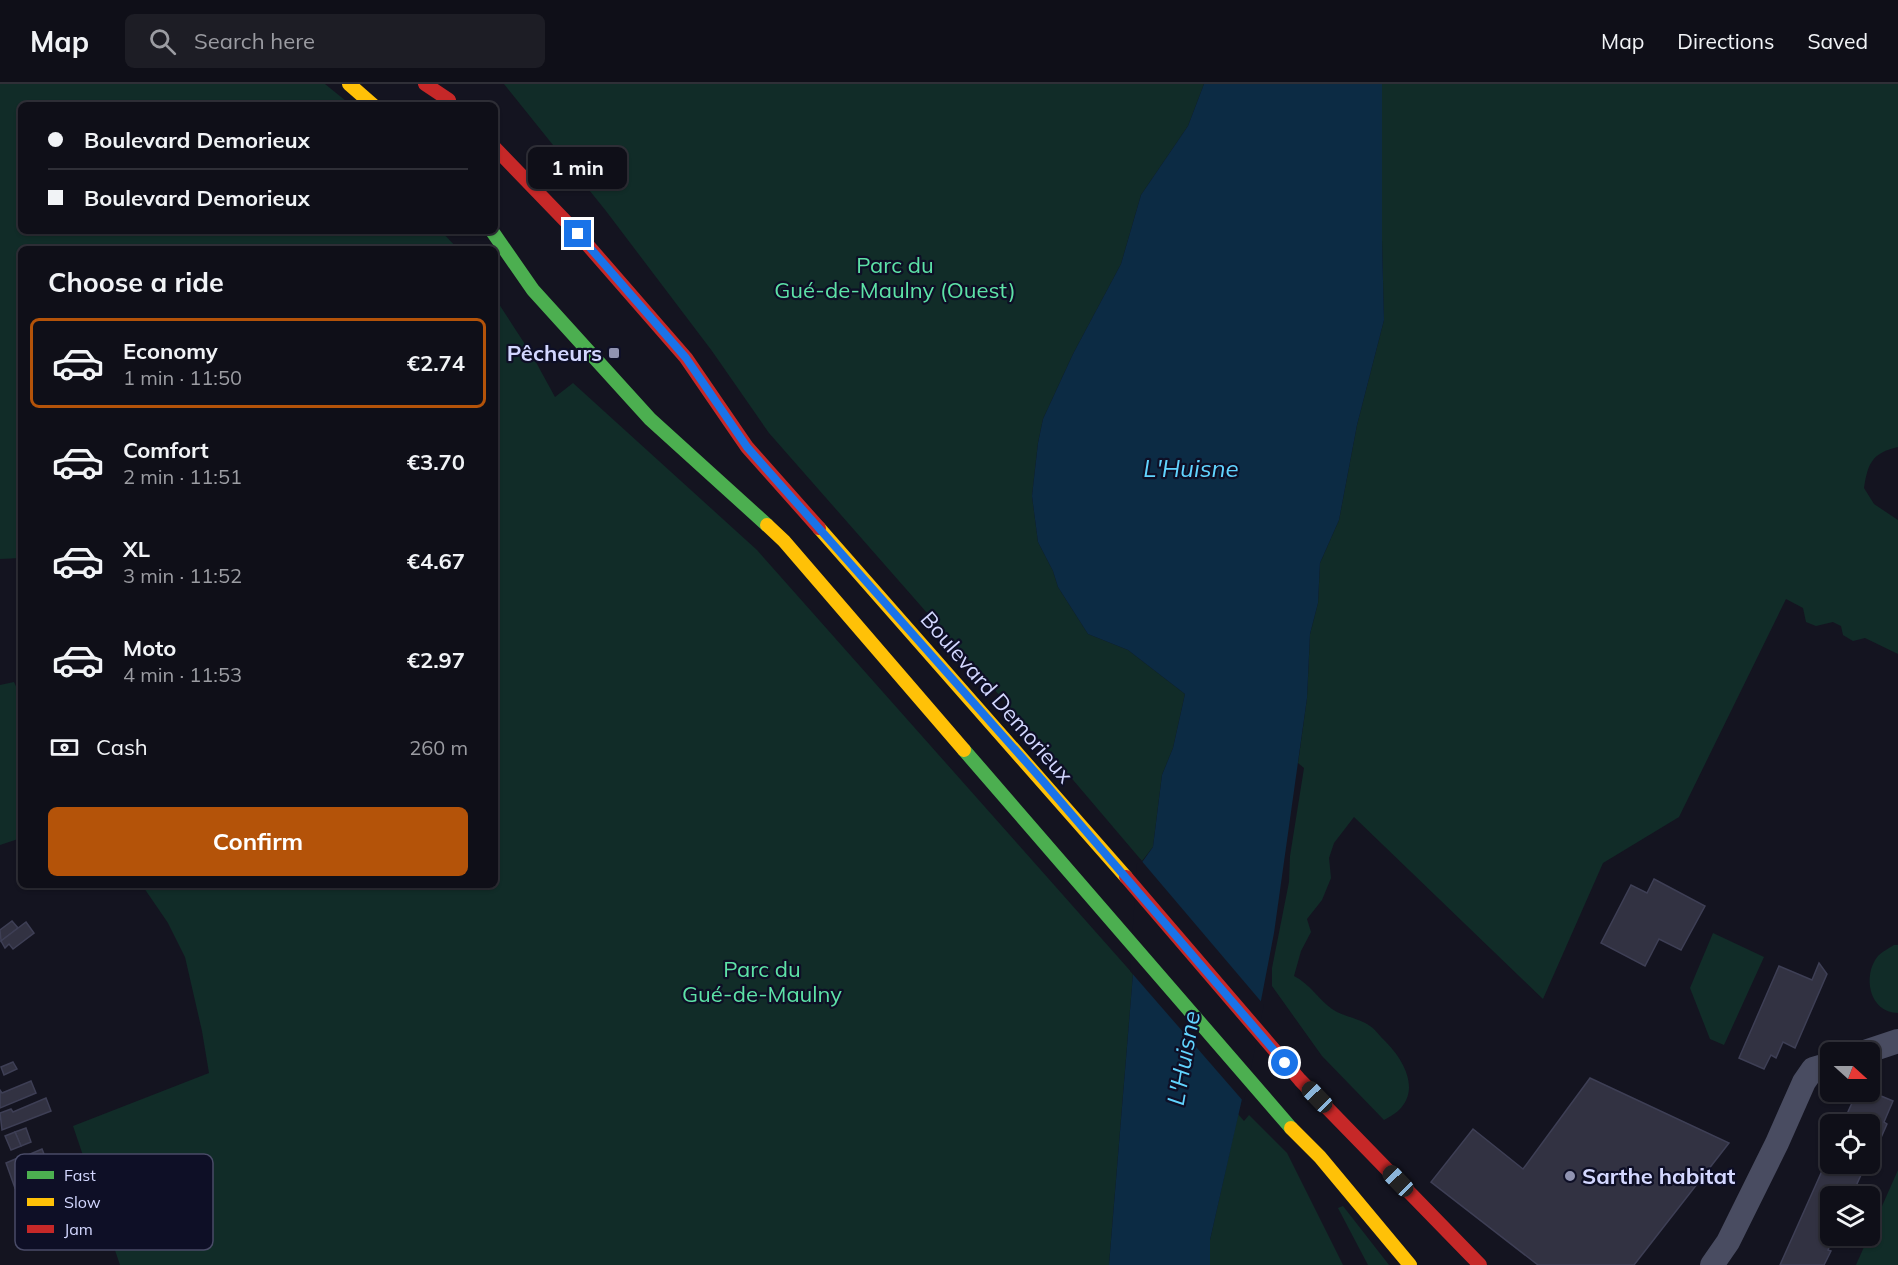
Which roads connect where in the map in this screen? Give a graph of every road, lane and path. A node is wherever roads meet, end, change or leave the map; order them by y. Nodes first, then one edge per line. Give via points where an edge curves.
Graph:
1 (349, 84) edge
2 (425, 84) edge
3 (437, 84) edge
4 (370, 102) edge
5 (451, 102) edge
6 (498, 151) edge
7 (494, 234) edge
8 (1898, 1041) edge
9 (1880, 1047) edge
10 (1820, 1068) edge
11 (1410, 1265) edge
12 (1480, 1265) edge
13 (1712, 1265) edge

1 - 4 main road
2 - 5 main road
3 - 5 main road
6 - 12 main road, Boulevard Demorieux via 645,310 686,358 747,447 1042,780 1300,1080
7 - 11 main road via 533,290 650,419 784,540
8 - 9 street
10 - 13 street via 1804,1082 1728,1242

